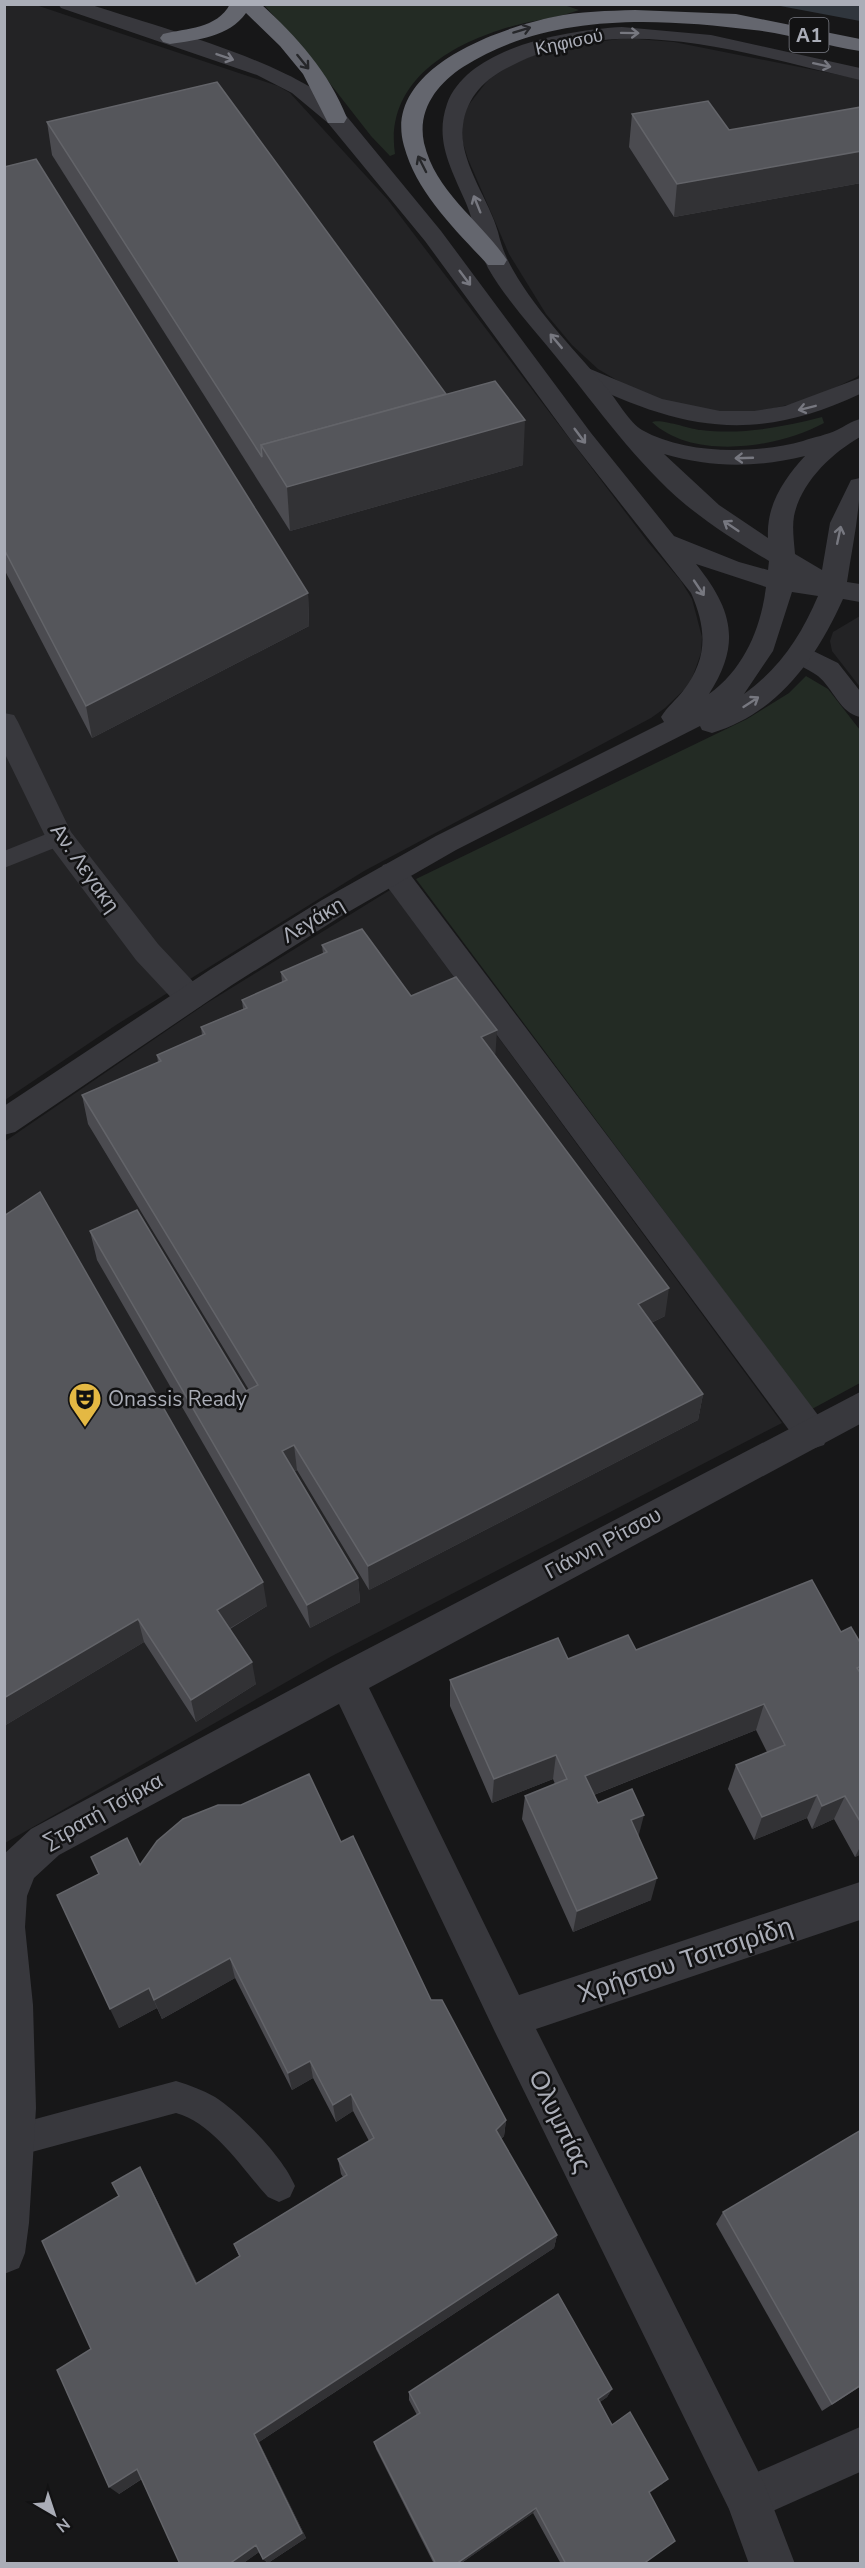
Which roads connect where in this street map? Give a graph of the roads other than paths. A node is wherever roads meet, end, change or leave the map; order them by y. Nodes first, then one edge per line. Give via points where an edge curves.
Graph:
1 (68, 4) edge
2 (240, 4) edge
3 (248, 4) edge
4 (664, 4) edge
5 (756, 24) junction
6 (170, 38) junction
7 (861, 45) edge
8 (861, 74) edge
9 (336, 118) junction
10 (496, 260) junction
11 (583, 373) junction
12 (861, 385) edge
13 (851, 431) edge
14 (634, 434) junction
15 (861, 486) edge
16 (664, 541) junction
17 (781, 569) junction
18 (833, 589) junction
19 (861, 593) edge
20 (801, 654) junction
21 (861, 708) edge
22 (6, 727) edge
23 (639, 747) junction
24 (59, 837) junction
25 (4, 860) edge
26 (393, 873) junction
27 (190, 998) junction
28 (4, 1123) edge
29 (861, 1407) edge
30 (812, 1434) junction
31 (346, 1679) junction
32 (861, 1901) edge
33 (509, 2018) junction
34 (17, 2140) junction
35 (279, 2186) dead end
36 (4, 2253) edge
37 (861, 2449) edge
38 (748, 2499) junction
39 (772, 2564) edge

1 - 6 street
2 - 6 highway via 224,24
3 -> 9 highway via 303,62 327,96
4 - 5 highway, Α1
5 - 7 highway, Α1
10 -> 5 highway via 441,195 420,164 414,146 411,129 418,101 436,75 505,35 572,20 637,15
6 -> 9 street via 282,80
10 -> 8 street, Κηφισού via 479,206 458,160 452,124 462,96 491,68 507,59 572,39 652,34 732,46
9 -> 16 street via 433,236 582,438
11 -> 10 street, Κηφισού via 536,317
12 -> 11 street via 816,406 785,414 717,419 657,407
11 - 14 street, Κηφισού
13 -> 14 street via 792,451 722,459 663,447
13 - 17 street via 806,469 783,510
17 -> 14 street, Κηφισού via 671,477
18 -> 15 street via 838,534 849,502
16 - 17 street via 730,568
16 -> 23 street via 703,591 716,619 716,642 712,665 699,692
17 - 18 street
17 - 23 street via 769,633 742,678 726,695
18 - 19 street
18 - 20 street via 817,629
20 - 21 street via 828,670
23 -> 20 street via 716,721 744,707 769,690
22 - 24 street, Αν. Λεγακη
23 - 26 street, Λεγάκη
24 - 25 lane
24 - 27 street, Αν. Λεγακη via 140,944
26 - 27 street, Λεγάκη via 291,932
26 - 30 street
27 - 28 street, Λεγάκη
29 - 30 street, Γιάννη Ρίτσου
30 - 31 street, Γιάννη Ρίτσου
31 - 33 street, Ολυμπίας
31 - 34 street, Στρατή Τσίρκα via 45,1842 18,1867 7,1896 5,1921 14,2015
32 - 33 street, Χρήστου Τσιτσιρίδη
33 - 38 street, Ολυμπίας
34 - 35 lane via 176,2097 190,2099 207,2109
34 - 36 street, Στρατή Τσίρκα
37 - 38 street
38 - 39 street, Ολυμπίας

